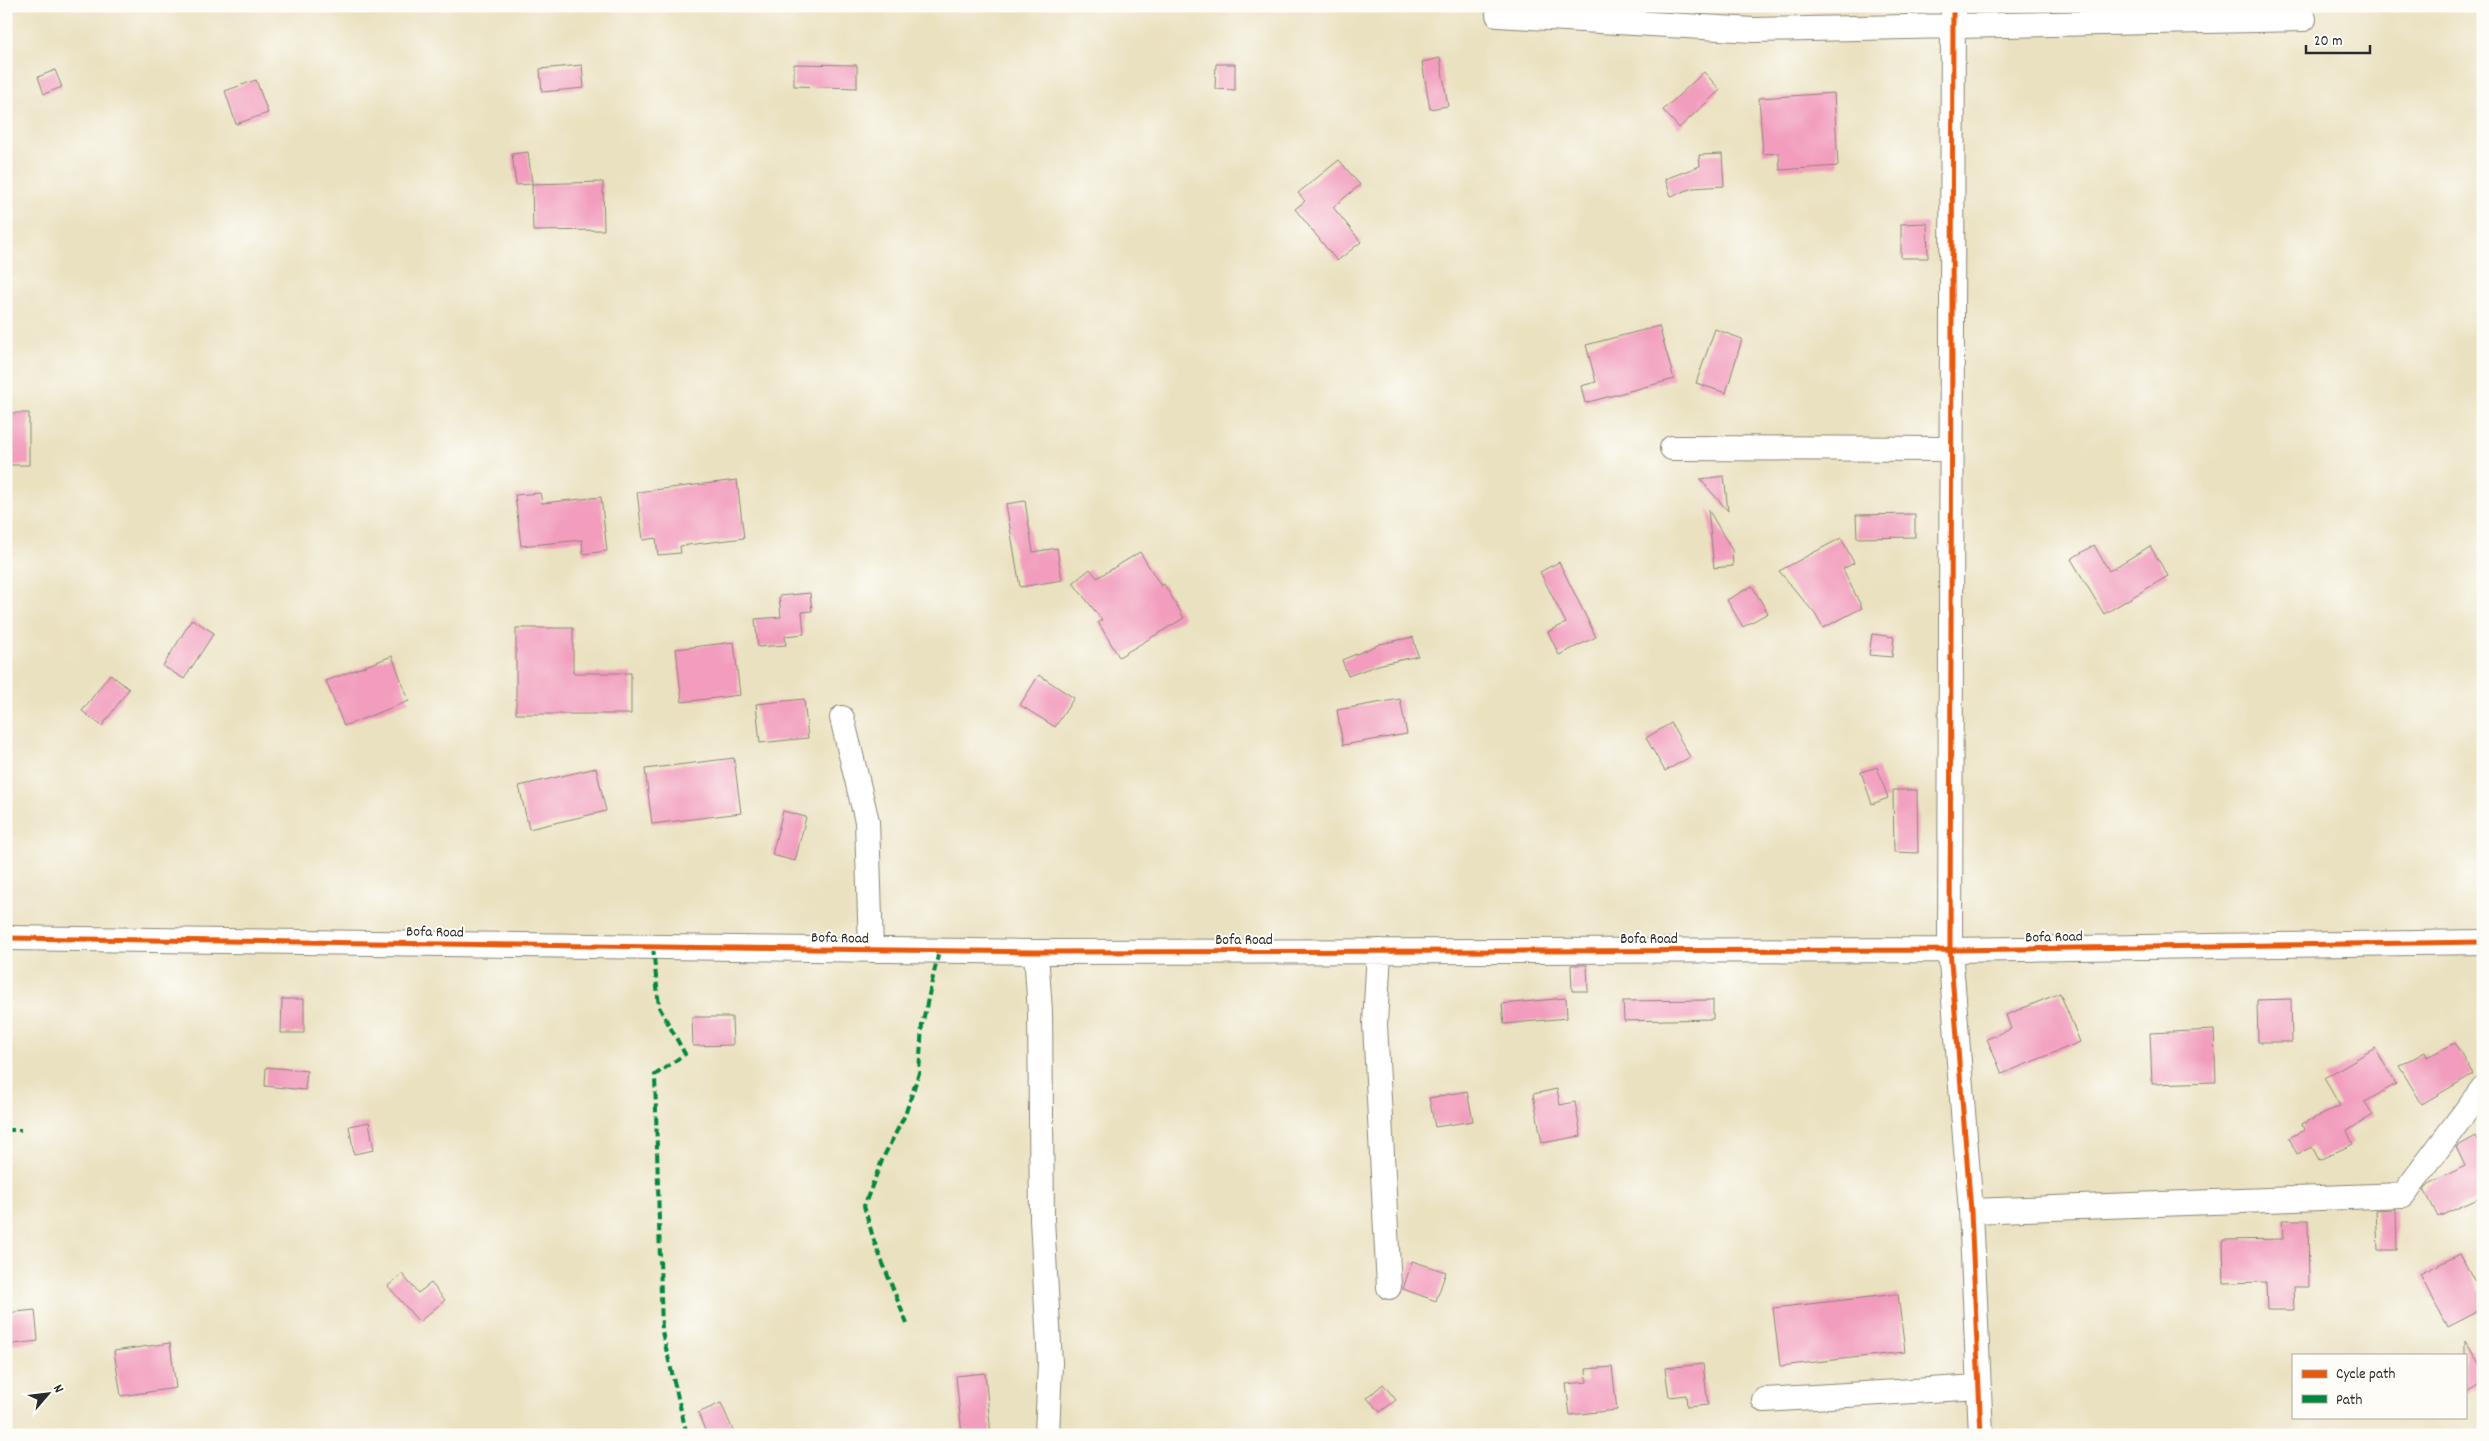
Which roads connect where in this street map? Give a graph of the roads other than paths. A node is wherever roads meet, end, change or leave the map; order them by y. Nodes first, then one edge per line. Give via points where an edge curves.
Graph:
1 (1498, 15) dead end
2 (1953, 17) edge
3 (2304, 19) dead end
4 (1672, 448) dead end
5 (1951, 449) junction
6 (842, 718) dead end
7 (6, 938) edge
8 (2483, 942) edge
9 (871, 950) junction
10 (1950, 950) junction
11 (1379, 951) junction
12 (1036, 952) junction
13 (2483, 1088) edge
14 (1970, 1211) junction
15 (1389, 1287) dead end
16 (1979, 1387) junction
17 (1764, 1400) dead end
18 (1047, 1435) edge
19 (1980, 1435) edge

1 - 2 street via 1754,30
2 - 3 street
2 - 5 street
4 - 5 street
5 - 10 street
6 - 9 street via 867,821
7 - 9 street, Bofa Road
8 - 10 street, Bofa Road
9 - 12 street, Bofa Road
10 - 11 street, Bofa Road
10 - 14 street
11 - 12 street, Bofa Road
11 - 15 street via 1375,1024
12 - 18 street via 1040,1012 1042,1218 1050,1363
13 - 14 street via 2403,1195
14 - 16 street
16 - 17 street
16 - 19 street

